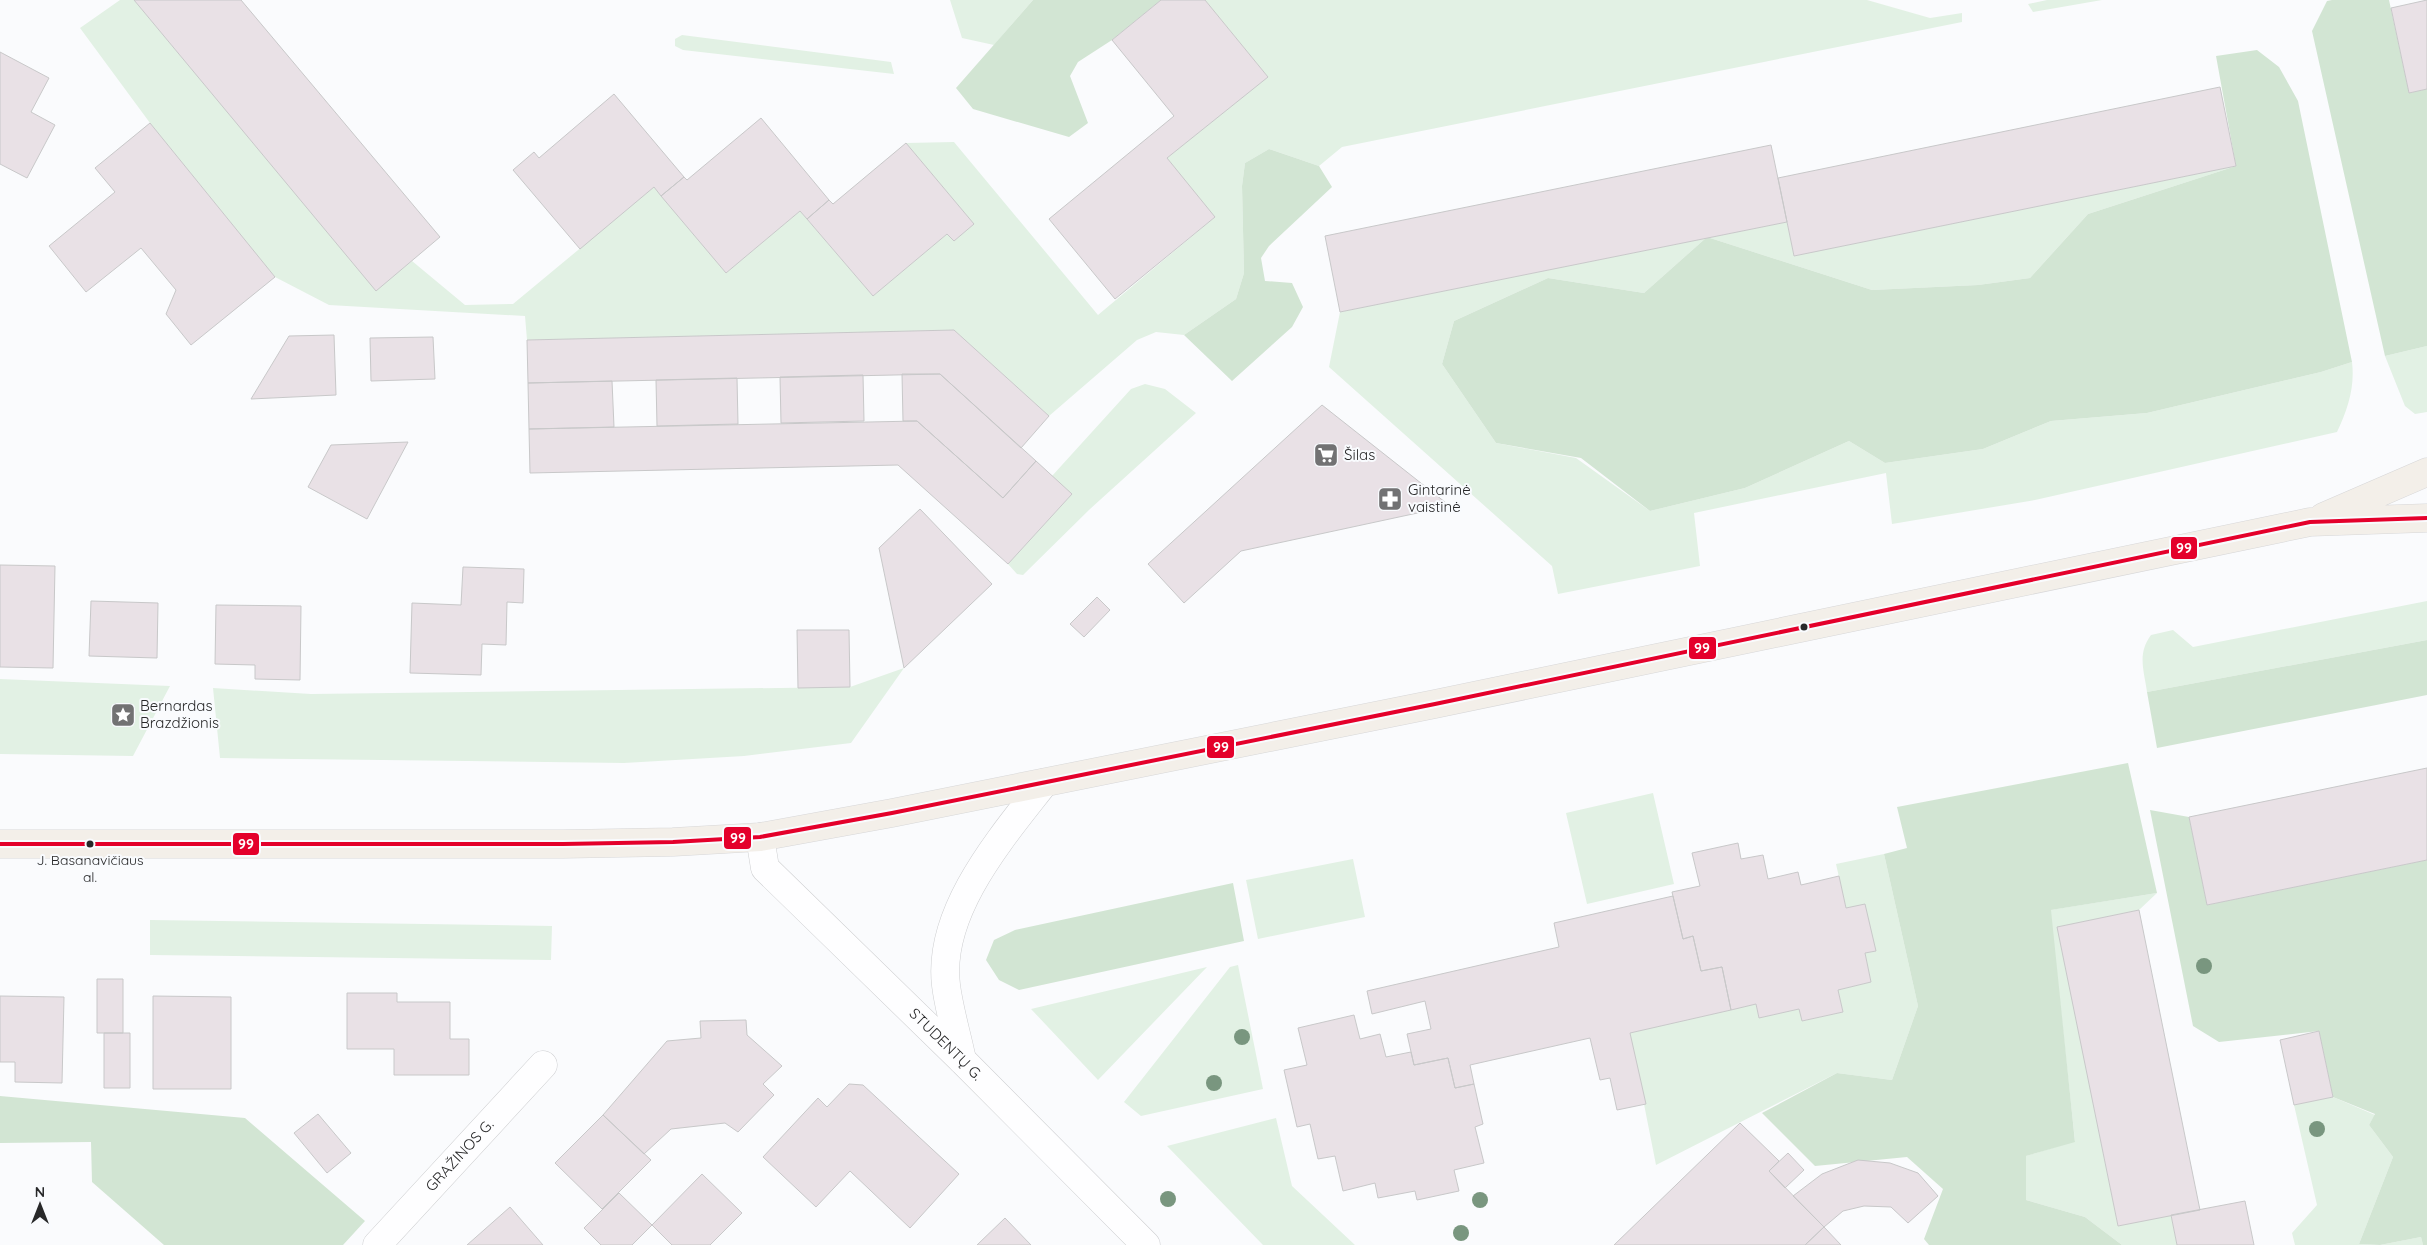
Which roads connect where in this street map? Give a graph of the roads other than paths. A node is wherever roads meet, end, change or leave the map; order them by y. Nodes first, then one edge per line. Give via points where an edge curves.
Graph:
1 (2427, 472) edge
2 (2427, 518) edge
3 (2310, 522) junction
4 (1044, 782) junction
5 (760, 836) junction
6 (0, 844) edge
7 (962, 1060) junction
8 (543, 1066) dead end
9 (377, 1245) edge
10 (1146, 1245) edge

1 - 3 main road
2 - 3 main road
3 - 4 main road
4 - 5 main road
4 - 7 street via 992,850 963,897 948,947 945,984
5 - 6 main road via 674,842 563,844
5 - 7 street, STUDENTŲ G. via 765,868
7 - 10 street, STUDENTŲ G.
8 - 9 street, GRAŽINOS G.

